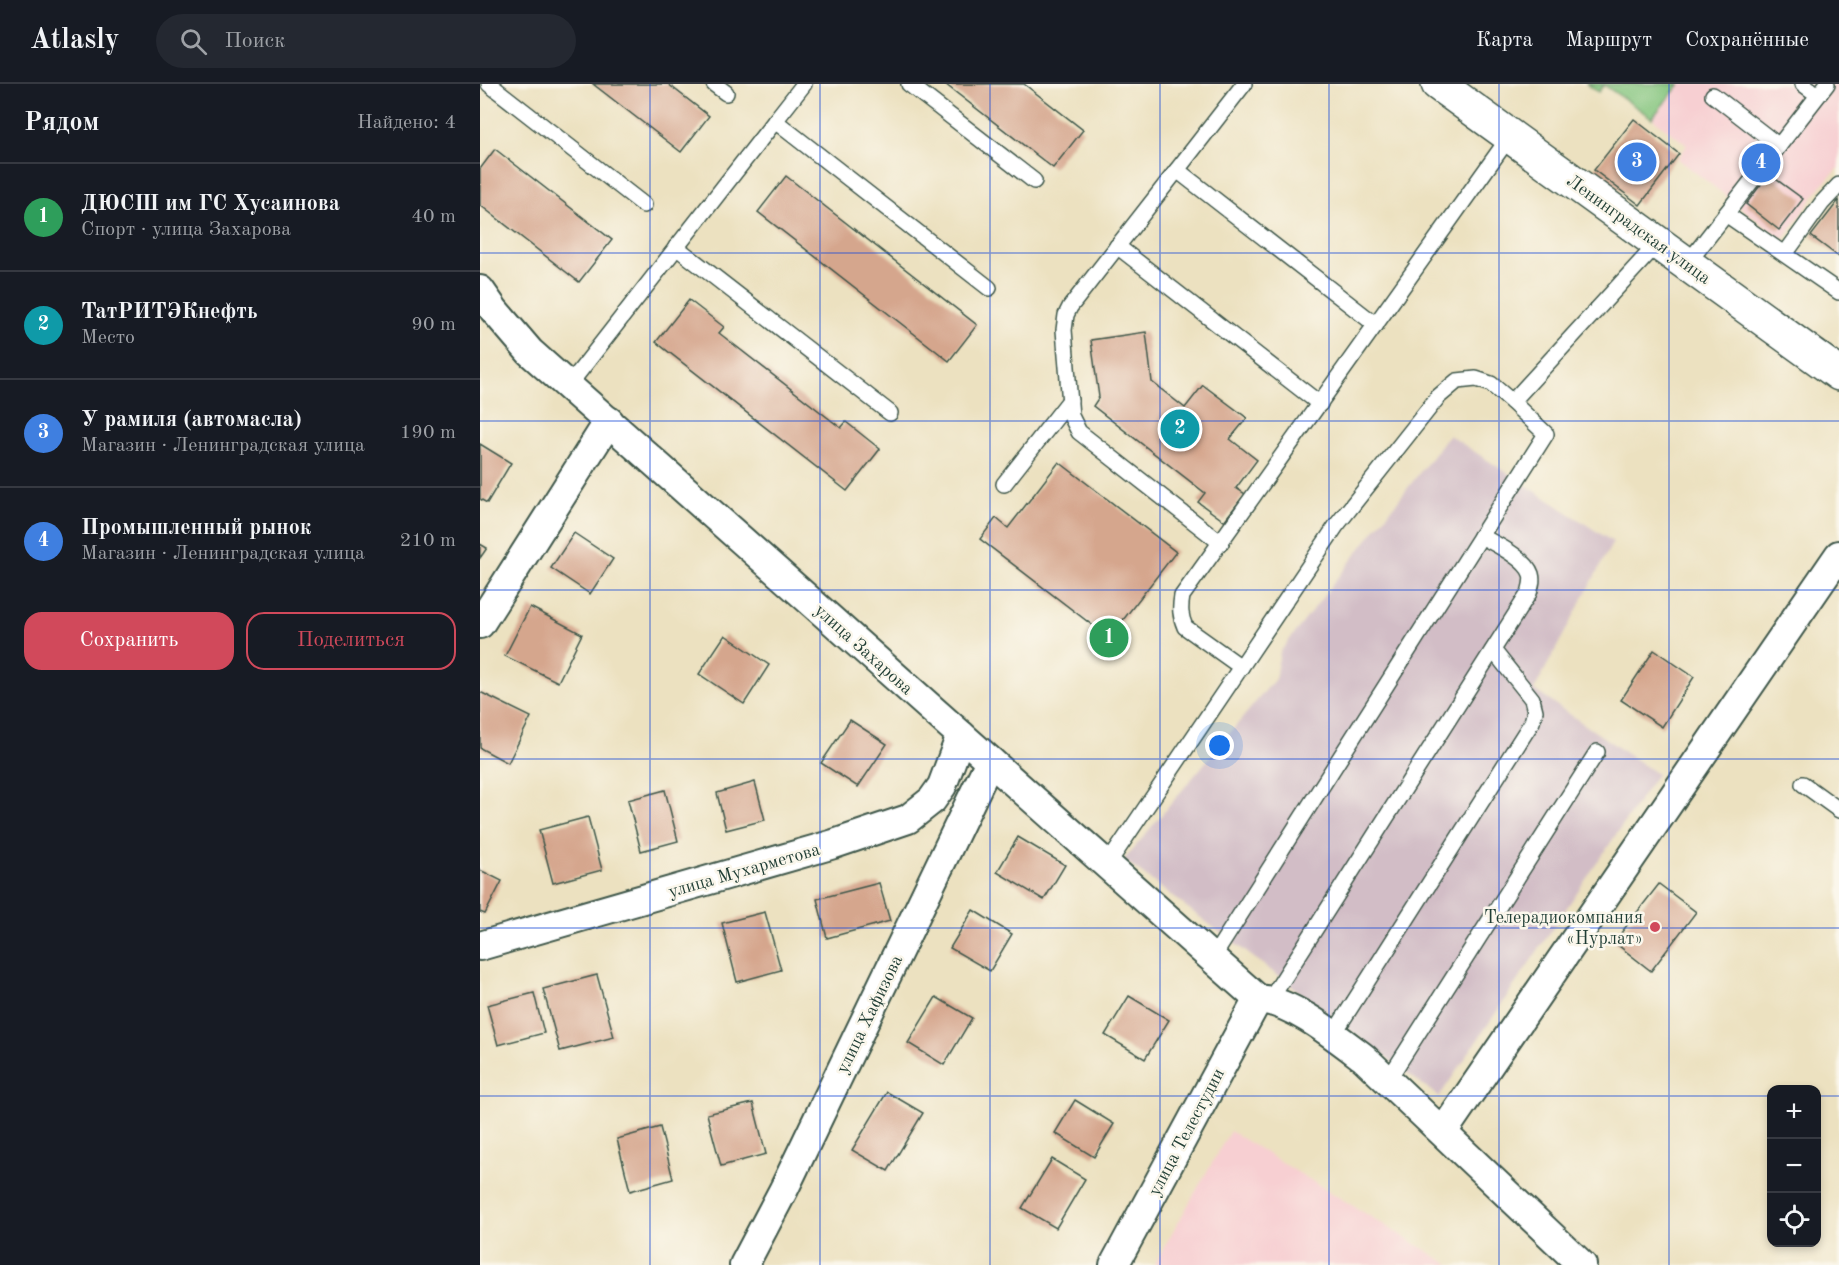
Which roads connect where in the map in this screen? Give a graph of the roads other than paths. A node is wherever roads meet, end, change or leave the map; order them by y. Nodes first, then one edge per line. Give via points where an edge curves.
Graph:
1 (489, 84) edge
2 (804, 84) edge
3 (909, 84) edge
4 (1244, 84) edge
5 (1438, 84) edge
6 (1803, 84) edge
7 (1822, 90) edge
8 (1713, 95) dead end
9 (775, 121) junction
10 (1510, 136) junction
11 (1779, 146) junction
12 (1177, 170) junction
13 (1034, 181) dead end
14 (1839, 185) edge
15 (644, 205) dead end
16 (1726, 214) junction
17 (1658, 243) junction
18 (1117, 246) junction
19 (676, 247) junction
20 (1785, 254) junction
21 (1687, 264) junction
22 (989, 288) dead end
23 (480, 290) edge
24 (1839, 292) edge
25 (1376, 324) junction
26 (1839, 374) edge
27 (569, 385) junction
28 (1070, 400) junction
29 (1512, 402) junction
30 (1320, 404) junction
31 (890, 413) dead end
32 (609, 421) junction
33 (1004, 484) dead end
34 (1481, 536) junction
35 (1221, 543) junction
36 (1839, 555) edge
37 (480, 624) edge
38 (1493, 650) junction
39 (1241, 667) junction
40 (961, 735) junction
41 (1596, 752) dead end
42 (990, 761) junction
43 (1803, 784) dead end
44 (1839, 810) edge
45 (1107, 865) junction
46 (480, 946) edge
47 (1212, 958) junction
48 (1264, 1000) junction
49 (1333, 1035) junction
50 (1388, 1080) junction
51 (1443, 1132) junction
52 (744, 1265) edge
53 (1114, 1265) edge
54 (1582, 1265) edge

1 - 15 lane
2 - 9 lane
3 - 13 lane
4 - 12 lane
5 - 10 main road, Ленинградская улица
6 - 7 lane
7 - 11 lane
8 - 11 lane
9 - 19 lane
9 - 22 lane
10 - 17 main road, Ленинградская улица
10 - 25 lane
11 - 16 lane
12 - 18 lane
12 - 25 lane
14 - 20 lane
16 - 20 lane
16 - 21 lane
17 - 21 main road, Ленинградская улица
17 - 29 lane
18 - 28 lane via 1066,315
18 - 30 lane
19 - 27 lane
19 - 31 lane
20 - 24 lane
21 - 26 main road, Ленинградская улица
23 - 27 street, улица Захарова via 513,334
25 - 30 lane
27 - 32 street, улица Захарова
28 - 33 lane
28 - 35 lane via 1071,416 1079,432
29 - 34 lane via 1546,434
29 - 39 lane via 1491,384 1476,379 1457,381 1438,397 1336,526
30 - 35 lane
32 - 37 street
32 - 40 street, улица Захарова
34 - 38 lane via 1525,563 1531,573 1529,593
34 - 47 lane
35 - 39 lane via 1182,596 1181,618 1185,627
36 - 51 street
38 - 48 lane
38 - 49 lane via 1532,699 1532,722
39 - 45 lane
40 - 42 street, улица Захарова
40 - 46 street, улица Мухарметова via 942,786 932,800 908,819
41 - 50 lane
42 - 45 street, улица Захарова
42 - 52 street, улица Хафизова via 784,1190
43 - 44 lane
45 - 47 street, улица Захарова
47 - 48 street, улица Захарова
48 - 49 street, улица Захарова
48 - 53 street, улица Телестудии
49 - 50 street, улица Захарова
50 - 51 street, улица Захарова
51 - 54 street, улица Захарова

